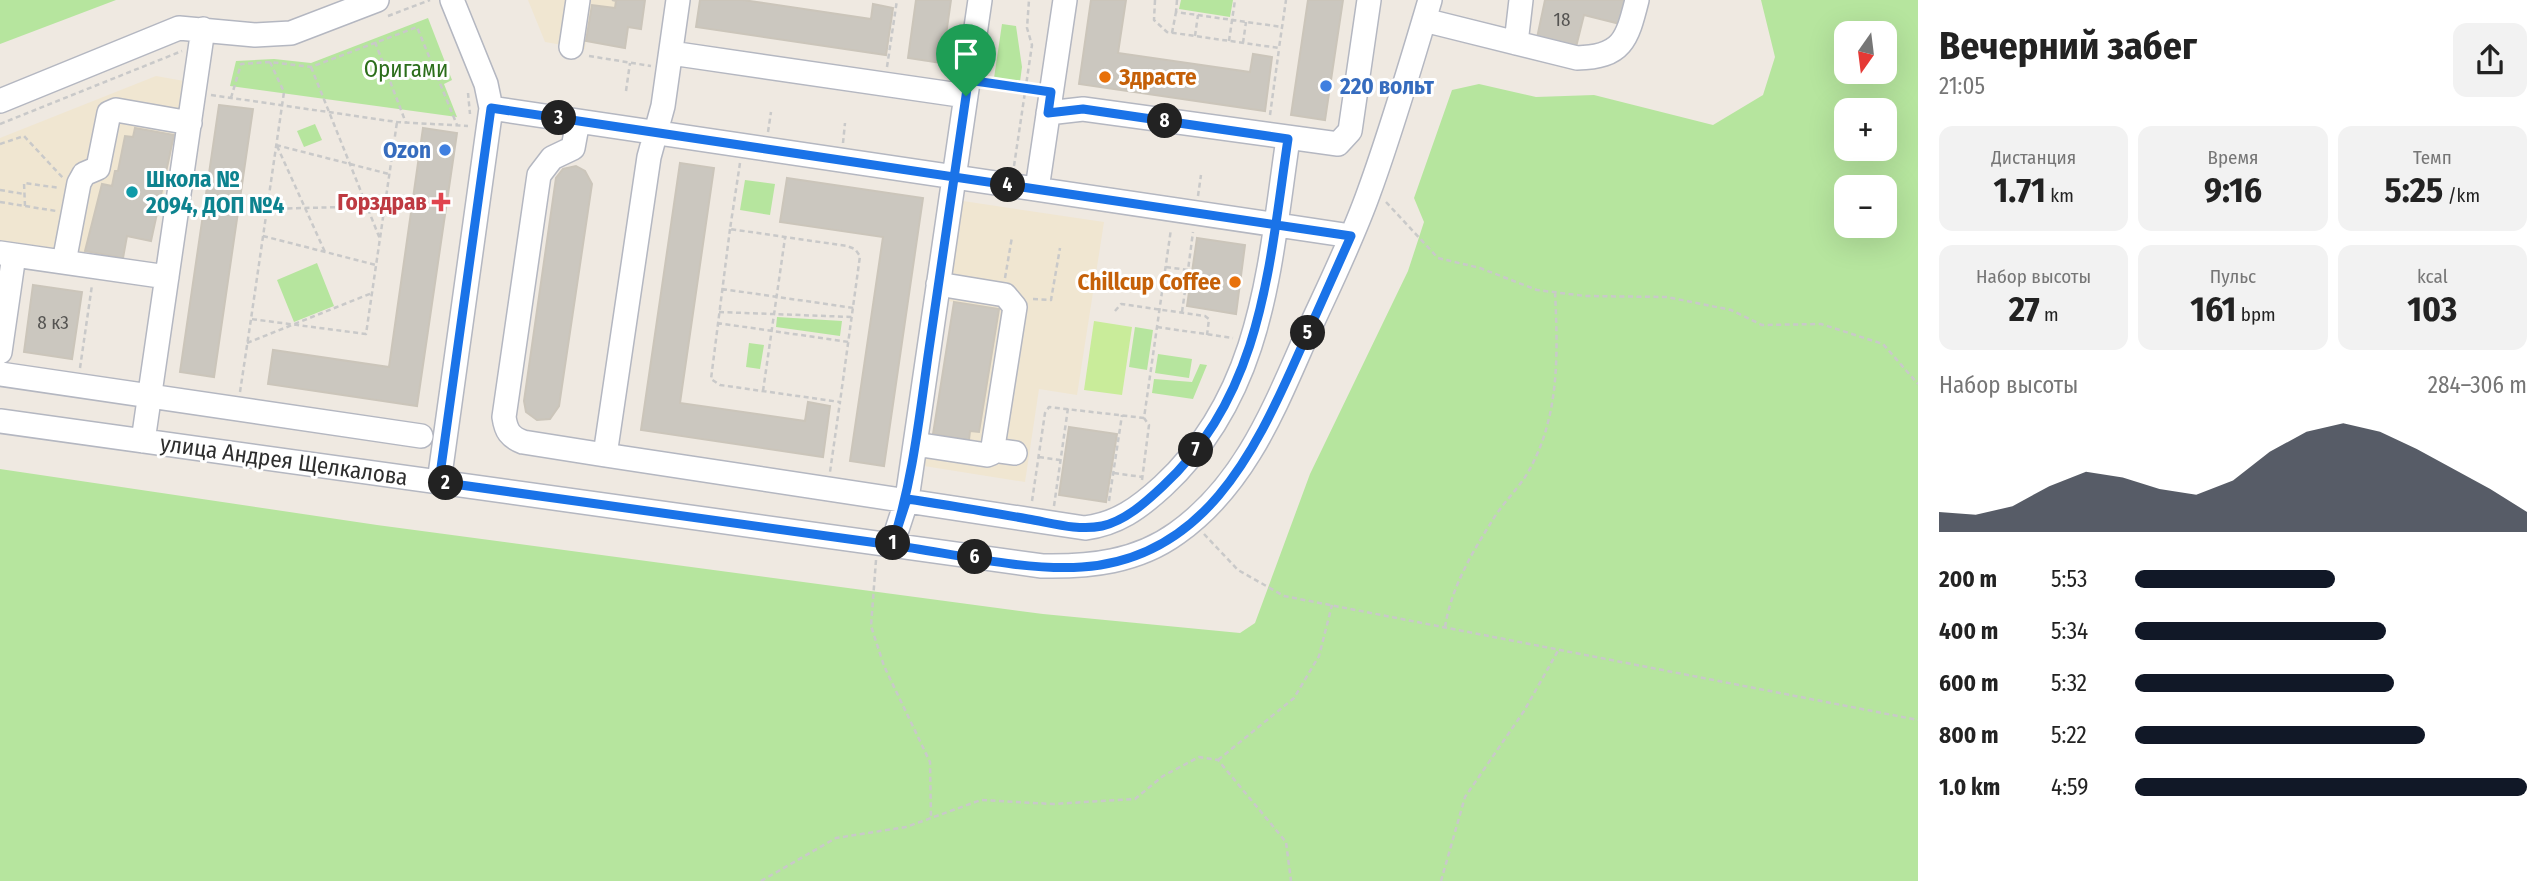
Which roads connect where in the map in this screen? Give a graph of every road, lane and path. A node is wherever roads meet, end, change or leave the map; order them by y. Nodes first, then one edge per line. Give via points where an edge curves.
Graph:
1 (377, 0) edge
2 (452, 0) edge
3 (578, 0) edge
4 (678, 0) edge
5 (897, 0) edge
6 (980, 0) edge
7 (1029, 0) edge
8 (1065, 0) edge
9 (1155, 0) edge
10 (1177, 0) edge
11 (1235, 0) edge
12 (1286, 0) edge
13 (1369, 0) edge
14 (1521, 0) edge
15 (1637, 0) edge
16 (1427, 10) edge
17 (1175, 12) junction
18 (1198, 15) junction
19 (1265, 19) dead end
20 (1232, 20) junction
21 (1246, 22) junction
22 (1264, 25) junction
23 (1282, 27) junction
24 (1172, 33) junction
25 (1195, 36) junction
26 (202, 39) junction
27 (1229, 41) junction
28 (375, 42) junction
29 (1243, 43) junction
30 (1516, 43) junction
31 (1279, 48) junction
32 (578, 51) joint
33 (889, 56) dead end
34 (669, 60) junction
35 (271, 62) junction
36 (630, 62) junction
37 (311, 67) junction
38 (967, 88) junction
39 (1025, 88) junction
40 (626, 91) dead end
41 (468, 92) dead end
42 (194, 93) junction
43 (231, 98) junction
44 (0, 101) edge
45 (1050, 102) junction
46 (282, 105) junction
47 (491, 108) junction
48 (329, 112) junction
49 (1270, 112) dead end
50 (578, 121) junction
51 (397, 122) junction
52 (406, 122) junction
53 (190, 123) junction
54 (0, 124) edge
55 (457, 125) junction
56 (656, 132) junction
57 (1288, 139) junction
58 (0, 144) edge
59 (276, 145) junction
60 (350, 164) junction
61 (739, 172) dead end
62 (389, 174) junction
63 (954, 177) junction
64 (1011, 185) junction
65 (1037, 189) junction
66 (0, 190) edge
67 (24, 194) junction
68 (1380, 197) dead end
69 (74, 199) junction
70 (0, 202) edge
71 (25, 206) junction
72 (385, 206) junction
73 (367, 207) junction
74 (305, 208) junction
75 (264, 209) junction
76 (1275, 225) junction
77 (1171, 226) dead end
78 (730, 229) junction
79 (1194, 229) dead end
80 (263, 236) junction
81 (1351, 236) junction
82 (785, 237) junction
83 (1012, 237) dead end
84 (380, 240) junction
85 (1060, 248) dead end
86 (325, 251) junction
87 (7, 254) edge
88 (64, 262) junction
89 (376, 265) junction
90 (94, 267) junction
91 (1165, 267) junction
92 (1188, 270) junction
93 (167, 277) junction
94 (939, 284) junction
95 (722, 289) junction
96 (1555, 292) junction
97 (372, 293) junction
98 (1004, 295) junction
99 (777, 297) junction
100 (854, 308) junction
101 (1159, 310) junction
102 (1115, 311) dead end
103 (719, 312) junction
104 (1182, 313) junction
105 (774, 314) junction
106 (852, 317) junction
107 (251, 319) junction
108 (717, 323) junction
109 (292, 325) junction
110 (1157, 327) junction
111 (772, 331) junction
112 (1207, 335) junction
113 (1252, 341) junction
114 (849, 342) junction
115 (247, 343) junction
116 (0, 352) edge
117 (0, 374) edge
118 (242, 381) dead end
119 (1918, 384) edge
120 (77, 385) junction
121 (763, 391) junction
122 (150, 396) junction
123 (840, 402) junction
124 (1068, 407) junction
125 (1122, 415) junction
126 (1144, 418) junction
127 (0, 421) edge
128 (421, 436) dead end
129 (143, 440) junction
130 (915, 444) junction
131 (605, 455) junction
132 (1039, 457) junction
133 (1060, 460) junction
134 (1113, 473) junction
135 (1142, 477) junction
136 (439, 482) junction
137 (828, 487) junction
138 (907, 499) junction
139 (1138, 507) junction
140 (1041, 521) junction
141 (1192, 522) junction
142 (1106, 525) junction
143 (885, 544) junction
144 (1332, 605) junction
145 (1445, 627) junction
146 (1559, 649) junction
147 (1918, 720) edge
148 (1218, 760) junction
149 (931, 818) junction
150 (761, 881) edge
151 (1291, 881) edge
152 (1441, 881) edge

1 - 26 street via 291,33
2 - 47 street
3 - 32 street
4 - 34 street
5 - 33 path
6 - 38 street
7 - 39 path via 1027,28 1032,45
8 - 45 street
9 - 24 path via 1154,20
10 - 17 path
11 - 20 path
12 - 23 path
13 - 57 street via 1348,137 1329,145
14 - 30 street
15 - 30 street via 1628,35 1611,52 1577,58
16 - 30 street
16 - 81 street, улица Андрея Щелкалова
17 - 18 path
17 - 24 path
18 - 20 path
18 - 25 path
19 - 22 path
20 - 21 path
20 - 27 path
21 - 22 path
21 - 29 path
22 - 23 path
23 - 31 path
24 - 25 path
25 - 27 path
26 - 42 street
26 - 44 street via 184,28 171,31
26 - 54 path
27 - 29 path
28 - 37 path
28 - 52 path
28 - 55 path via 419,28
29 - 31 path
31 - 49 path
32 - 36 path
34 - 36 path
34 - 38 street
34 - 56 street
35 - 37 path
35 - 43 path via 241,64
35 - 46 path via 284,92
36 - 40 path
37 - 48 path
38 - 39 path
38 - 63 street
39 - 45 path
39 - 64 path
41 - 55 path via 472,126
42 - 43 path
42 - 53 street
43 - 46 path
45 - 57 street
45 - 65 street
46 - 48 path
46 - 59 path
47 - 50 street
47 - 136 street
48 - 51 path
48 - 60 path
50 - 56 street
50 - 131 street via 573,148 552,158 539,175 503,417 513,438 523,442
51 - 52 path
51 - 62 path
52 - 55 path
53 - 69 street via 112,111 98,168 80,178
53 - 93 street
56 - 63 street
56 - 131 street
57 - 76 street
58 - 69 path via 26,137
59 - 60 path
59 - 74 path
59 - 75 path
60 - 62 path
60 - 73 path
61 - 78 path
62 - 72 path
63 - 64 street
63 - 94 street
64 - 65 street
65 - 76 street
66 - 67 path
67 - 69 path via 26,183
67 - 71 path
68 - 96 path via 1438,258
69 - 71 path
69 - 88 street
70 - 71 path
72 - 73 path
72 - 84 path
73 - 74 path
73 - 84 path
74 - 75 path
74 - 86 path
75 - 80 path
76 - 81 street
76 - 113 street via 1264,302
77 - 91 path
78 - 82 path
78 - 95 path
79 - 92 path
80 - 86 path
80 - 107 path
81 - 141 street, улица Андрея Щелкалова via 1268,422 1237,475
82 - 99 path
82 - 100 path via 848,246 859,252
83 - 98 path
84 - 89 path
85 - 98 path via 1051,300
86 - 89 path
87 - 88 street
87 - 116 street
88 - 90 street
89 - 97 path
90 - 93 street
90 - 120 path
91 - 92 path
91 - 101 path
92 - 104 path
93 - 122 street
94 - 98 street
94 - 130 street
95 - 99 path
95 - 103 path
96 - 119 path via 1667,297 1731,310 1762,325 1821,324 1883,344
96 - 145 path via 1558,364 1547,427 1527,473 1492,520 1449,599
97 - 109 path
97 - 109 path via 364,335
98 - 130 street via 1015,307 1004,452 987,455
99 - 100 path
99 - 105 path
100 - 106 path
101 - 102 path via 1119,304
101 - 104 path
101 - 110 path
103 - 105 path
103 - 108 path
104 - 112 path via 1207,317
105 - 106 path
105 - 111 path
106 - 114 path
107 - 109 path
107 - 115 path
108 - 111 path
108 - 121 path via 711,379 720,385
109 - 115 path
110 - 112 path
110 - 126 path
111 - 114 path
111 - 121 path
112 - 113 path
113 - 139 street via 1212,429 1182,468
114 - 123 path
115 - 118 path
117 - 120 street
120 - 122 street
121 - 123 path
122 - 128 street
122 - 129 street
123 - 137 path
124 - 125 path
124 - 132 path via 1046,409
124 - 133 path
125 - 126 path
125 - 134 path
126 - 135 path via 1149,425
127 - 129 street, улица Андрея Щелкалова
129 - 136 street, улица Андрея Щелкалова
130 - 138 street
131 - 137 street
132 - 133 path
132 - 140 path
133 - 140 path
134 - 135 path
134 - 142 path
135 - 139 path
136 - 143 street, улица Андрея Щелкалова
137 - 138 street
138 - 140 street
138 - 143 street
139 - 142 street
140 - 142 street via 1085,528
141 - 143 street, улица Андрея Щелкалова via 1148,550 1082,567 1042,566
141 - 144 path via 1238,570 1284,596
143 - 149 path via 871,626 884,666 930,762
144 - 145 path
144 - 148 path via 1319,656 1294,698
145 - 146 path
146 - 147 path
146 - 152 path via 1524,711 1465,797
148 - 149 path via 1199,757 1163,776 1135,799 1053,804 981,800
148 - 151 path via 1286,842
149 - 150 path via 906,827 836,838

